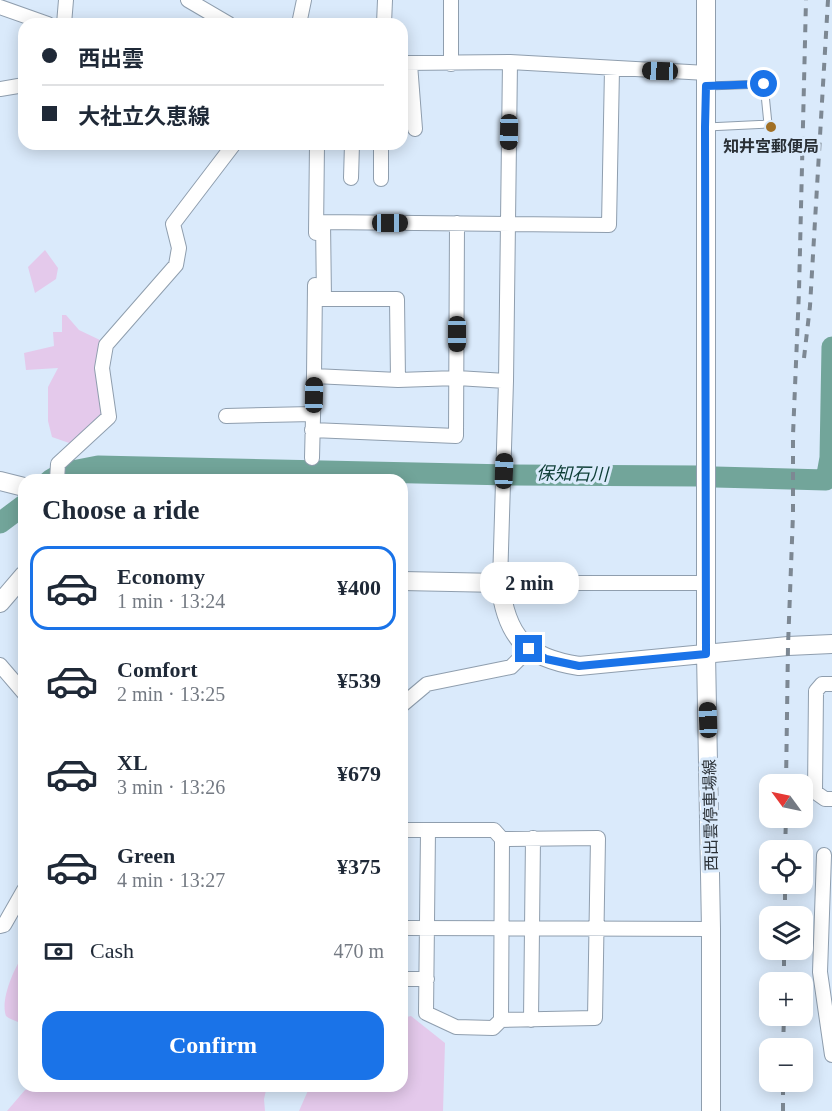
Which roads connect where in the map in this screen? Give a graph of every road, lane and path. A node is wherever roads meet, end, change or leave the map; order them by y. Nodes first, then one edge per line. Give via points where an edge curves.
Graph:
1 (66, 0) edge
2 (188, 0) edge
3 (304, 0) edge
4 (385, 0) edge
5 (452, 0) edge
6 (706, 0) edge
7 (9, 6) edge
8 (35, 18) edge
9 (64, 18) edge
10 (219, 18) edge
11 (300, 18) edge
12 (384, 18) edge
13 (510, 62) junction
14 (408, 64) edge
15 (451, 64) junction
16 (612, 69) junction
17 (408, 78) edge
18 (707, 79) junction
19 (18, 86) edge
20 (0, 89) edge
21 (705, 127) junction
22 (415, 129) dead end
23 (229, 150) edge
24 (317, 150) edge
25 (352, 150) edge
26 (381, 150) edge
27 (351, 178) dead end
28 (381, 179) dead end
29 (457, 223) junction
30 (507, 224) junction
31 (320, 230) junction
32 (314, 376) junction
33 (457, 378) junction
34 (398, 380) junction
35 (506, 381) junction
36 (313, 414) junction
37 (226, 416) dead end
38 (312, 430) junction
39 (312, 458) dead end
40 (57, 474) edge
41 (0, 481) edge
42 (18, 486) edge
43 (408, 581) edge
44 (18, 582) edge
45 (500, 583) junction
46 (706, 583) junction
47 (0, 603) edge
48 (832, 644) edge
49 (529, 649) junction
50 (706, 654) junction
51 (0, 665) edge
52 (832, 684) edge
53 (18, 686) edge
54 (408, 700) edge
55 (832, 800) edge
56 (408, 830) edge
57 (428, 830) junction
58 (533, 838) junction
59 (502, 839) junction
60 (824, 855) dead end
61 (18, 900) edge
62 (0, 926) edge
63 (408, 928) edge
64 (427, 928) junction
65 (501, 928) junction
66 (533, 928) junction
67 (595, 928) junction
68 (711, 929) junction
69 (408, 979) edge
70 (427, 979) junction
71 (501, 1020) junction
72 (531, 1020) junction
73 (832, 1054) edge
74 (711, 1111) edge

1 - 9 street
2 - 10 street
3 - 11 street
4 - 12 street
5 - 15 street
6 - 18 main road, 西出雲停車場線
7 - 8 street
13 - 15 street
13 - 16 street
13 - 30 street
14 - 15 street
16 - 18 street
16 - 30 street via 609,225
17 - 22 street
18 - 21 main road, 西出雲停車場線
18 - 21 lane via 764,84 768,124
19 - 20 street
21 - 46 main road, 西出雲停車場線
23 - 40 street via 173,225 179,248 176,265 106,345 102,368 109,417 58,464
24 - 31 street
25 - 27 street
26 - 28 street
29 - 30 street
29 - 31 street via 323,222
29 - 33 street
30 - 35 street
31 - 32 street
31 - 34 street via 324,299 397,299
32 - 34 street
32 - 36 street
33 - 34 street
33 - 35 street
33 - 38 street via 456,436
35 - 45 street
36 - 37 street
36 - 38 street
38 - 39 street
41 - 42 main road
43 - 45 main road
44 - 47 main road
45 - 46 street
45 - 49 main road via 509,624
46 - 50 main road, 西出雲停車場線
48 - 50 main road
49 - 50 main road via 546,659 579,666
49 - 54 street via 511,667 427,684
50 - 68 main road, 西出雲停車場線
51 - 53 street
52 - 55 street via 822,684 816,691 815,792
56 - 57 street
57 - 59 street via 495,830
57 - 64 street
58 - 59 street
58 - 66 street
58 - 67 street via 598,838
59 - 65 street
60 - 73 street via 820,972
61 - 62 street
63 - 64 street
64 - 65 street
64 - 70 street
65 - 66 street
65 - 71 street
66 - 67 street
66 - 72 street
67 - 68 street
67 - 72 street via 595,1018
68 - 74 main road, 西出雲停車場線
69 - 70 street
70 - 71 street via 426,1013 456,1027 493,1028
71 - 72 street

